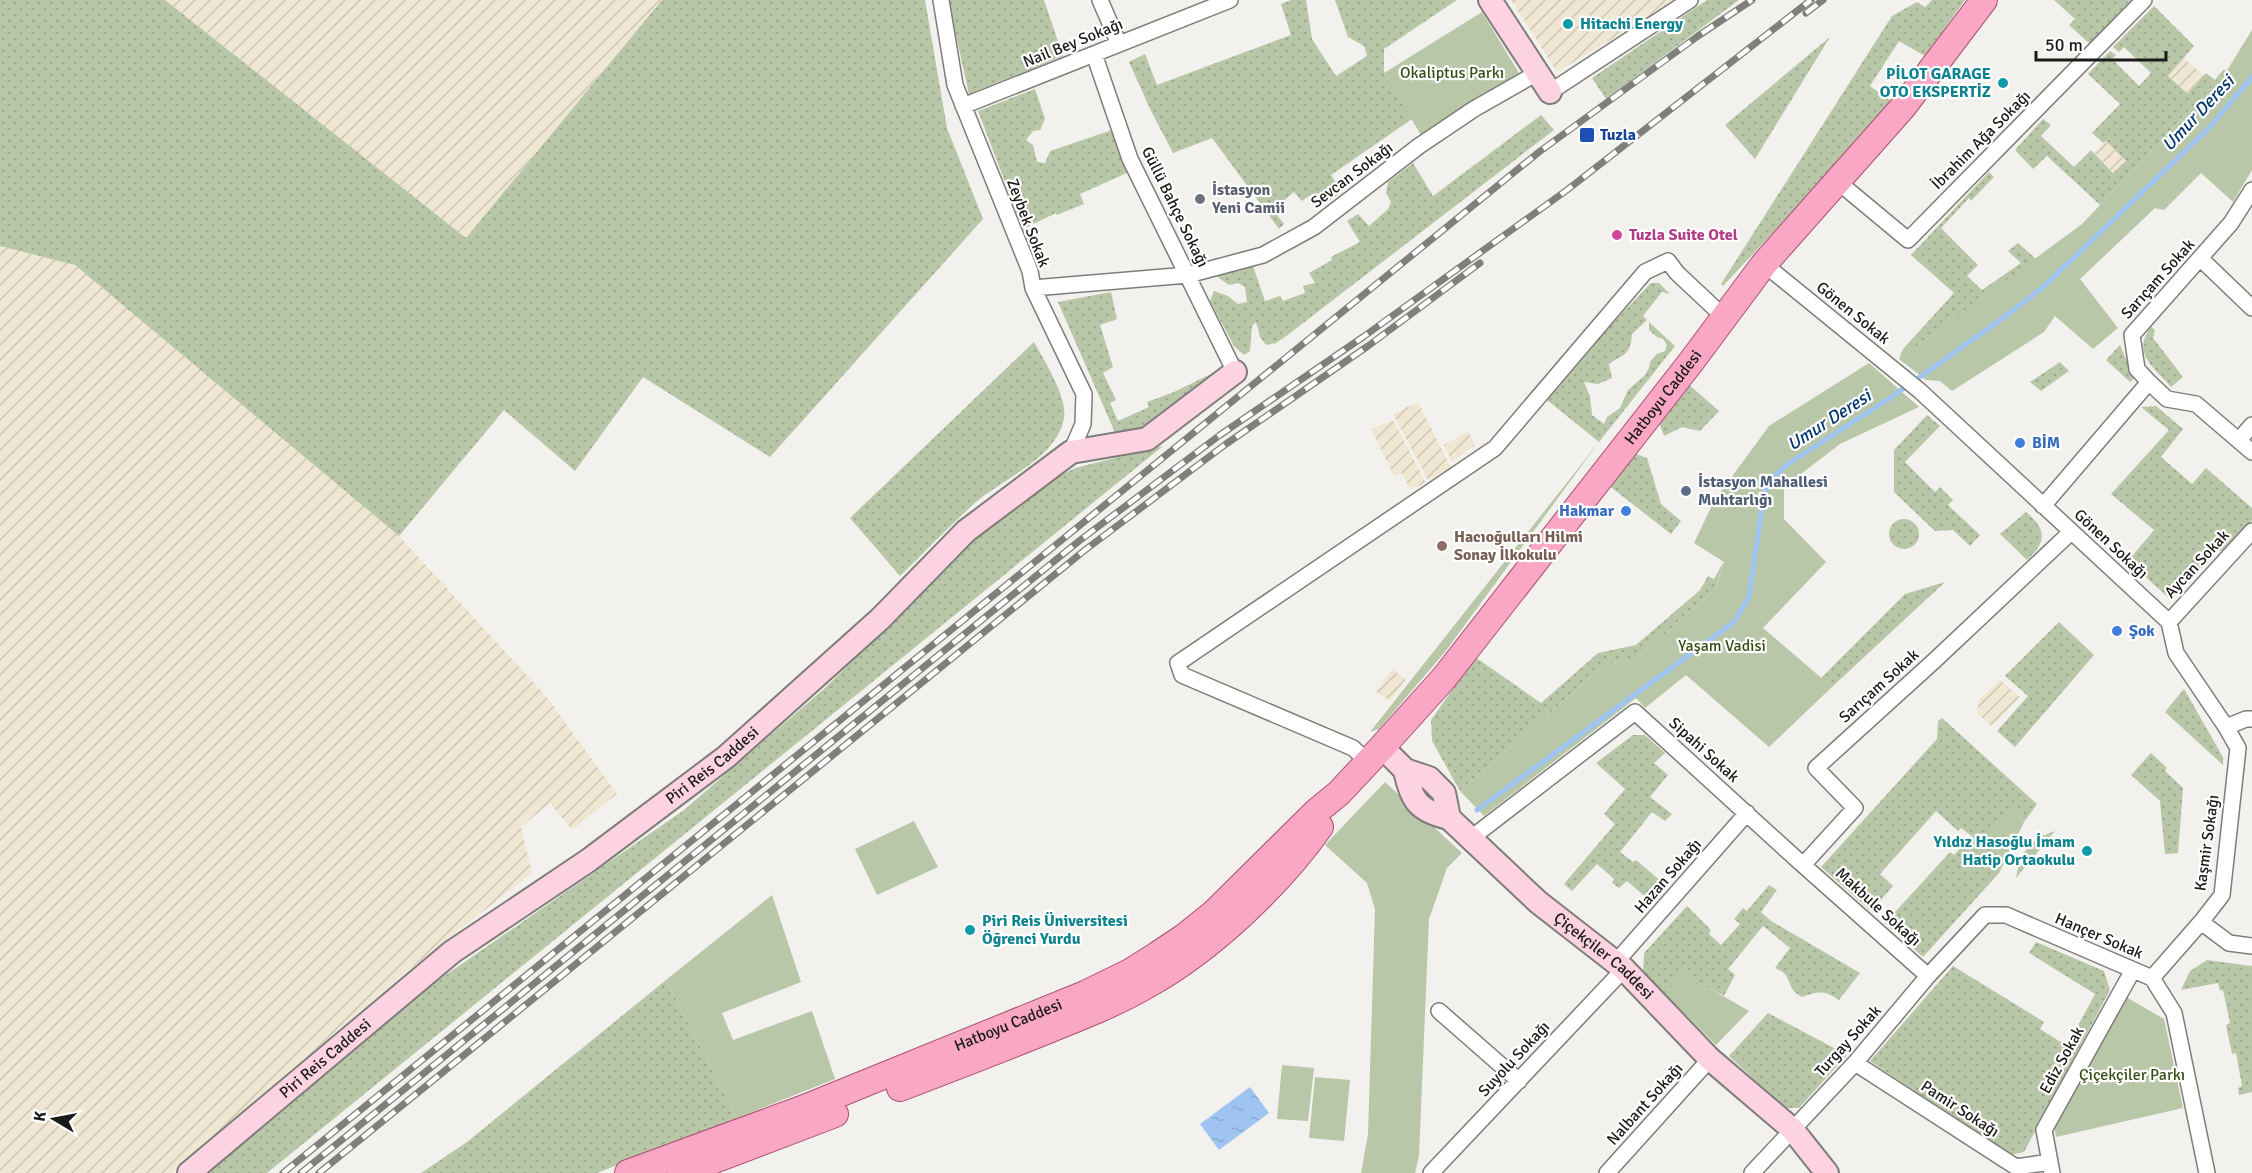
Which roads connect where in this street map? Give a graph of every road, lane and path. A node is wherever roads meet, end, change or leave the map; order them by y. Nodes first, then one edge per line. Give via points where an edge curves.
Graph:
1 (940, 0) edge
2 (1100, 0) edge
3 (1230, 0) edge
4 (1490, 0) edge
5 (1690, 0) edge
6 (1984, 0) edge
7 (2144, 0) edge
8 (1119, 44) junction
9 (1094, 54) junction
10 (1537, 74) junction
11 (1550, 92) joint
12 (963, 106) junction
13 (1837, 182) junction
14 (2252, 190) edge
15 (2201, 259) junction
16 (1764, 264) junction
17 (1188, 275) junction
18 (1033, 288) junction
19 (2252, 308) edge
20 (1724, 317) junction
21 (1235, 372) joint
22 (2149, 382) junction
23 (1920, 391) joint
24 (2252, 425) edge
25 (2239, 440) junction
26 (1071, 452) junction
27 (2252, 452) edge
28 (2043, 506) junction
29 (2252, 531) edge
30 (2071, 532) junction
31 (2169, 622) junction
32 (2252, 719) edge
33 (2226, 727) junction
34 (1375, 755) junction
35 (1339, 793) junction
36 (1747, 813) junction
37 (1470, 839) junction
38 (1803, 865) junction
39 (2201, 922) junction
40 (2252, 946) edge
41 (1620, 965) junction
42 (2133, 970) junction
43 (1928, 976) junction
44 (2152, 978) junction
45 (1439, 1011) dead end
46 (1710, 1059) junction
47 (1855, 1063) junction
48 (1519, 1081) junction
49 (1792, 1129) junction
50 (2051, 1167) edge
51 (189, 1173) edge
52 (628, 1173) edge
53 (680, 1173) edge
54 (1431, 1173) edge
55 (1606, 1173) edge
56 (1752, 1173) edge
57 (1827, 1173) edge
58 (2207, 1173) edge

1 - 12 street, Zeybek Sokak via 955,85
2 - 8 street
3 - 8 street, Nail Bey Sokağı
4 - 10 street
5 - 11 street
6 - 13 main road, Hatboyu Caddesi via 1903,107
7 - 13 street, İbrahim Ağa Sokağı via 1908,240
8 - 9 street, Nail Bey Sokağı
9 - 12 street, Nail Bey Sokağı
9 - 17 street, Güllü Bahçe Sokağı via 1130,159
10 - 11 street
10 - 17 street, Sevcan Sokağı via 1419,146 1314,227 1263,255
12 - 18 street, Zeybek Sokak via 1030,271
13 - 16 main road, Hatboyu Caddesi
14 - 15 street, Sarıçam Sokak via 2238,215
15 - 19 street
15 - 22 street, Sarıçam Sokak via 2132,335 2137,369
16 - 20 main road, Hatboyu Caddesi
16 - 23 street, Gönen Sokak
17 - 18 street, Sevcan Sokağı
17 - 21 street, Güllü Bahçe Sokağı
18 - 26 street, Zeybek Sokak via 1084,394 1083,424
20 - 34 main road, Hatboyu Caddesi via 1450,670
20 - 34 street via 1668,261 1645,272 1495,448 1178,663 1182,675
21 - 26 street, Piri Reis Caddesi via 1147,439
22 - 25 street via 2167,399 2196,404
22 - 28 street
23 - 28 street, Gönen Sokağı
24 - 25 street
25 - 27 street
26 - 51 street, Piri Reis Caddesi via 966,531 880,619 726,757 589,860 452,952
28 - 30 street, Gönen Sokağı
29 - 31 street, Aycan Sokak
30 - 31 street, Gönen Sokağı
30 - 38 street, Sarıçam Sokak via 1816,768 1855,808
31 - 33 street via 2176,653
32 - 33 street
33 - 39 street, Kaşmir Sokağı via 2238,748 2222,895
34 - 35 main road, Hatboyu Caddesi
34 - 37 street, Çiçekçiler Caddesi via 1406,770 1410,794 1425,810 1449,818
35 - 52 main road, Hatboyu Caddesi via 1214,913 1130,972 903,1069
35 - 53 main road, Hatboyu Caddesi via 1326,819 1292,864 1204,947 1151,983 1083,1016
36 - 37 street, Sipahi Sokak via 1635,712
36 - 38 street, Sipahi Sokak
36 - 41 street, Hazan Sokağı
37 - 41 street, Çiçekçiler Caddesi via 1538,902
38 - 43 street, Makbule Sokağı
39 - 40 street via 2229,943
39 - 44 street, Kaşmir Sokağı
41 - 46 street, Çiçekçiler Caddesi
41 - 48 street, Suyolu Sokağı
42 - 43 street, Hançer Sokak via 2006,915 1985,915
42 - 44 street, Hançer Sokak
42 - 50 street, Ediz Sokak via 2044,1130
43 - 47 street, Turgay Sokak
44 - 58 street, Hançer Sokak via 2174,1013
45 - 48 street
46 - 49 street, Çiçekçiler Caddesi
46 - 55 street, Nalbant Sokağı
47 - 49 street, Turgay Sokak
47 - 50 street, Pamir Sokağı via 2016,1167
48 - 54 street, Suyolu Sokağı
49 - 56 street, Turgay Sokak
49 - 57 street, Çiçekçiler Caddesi

